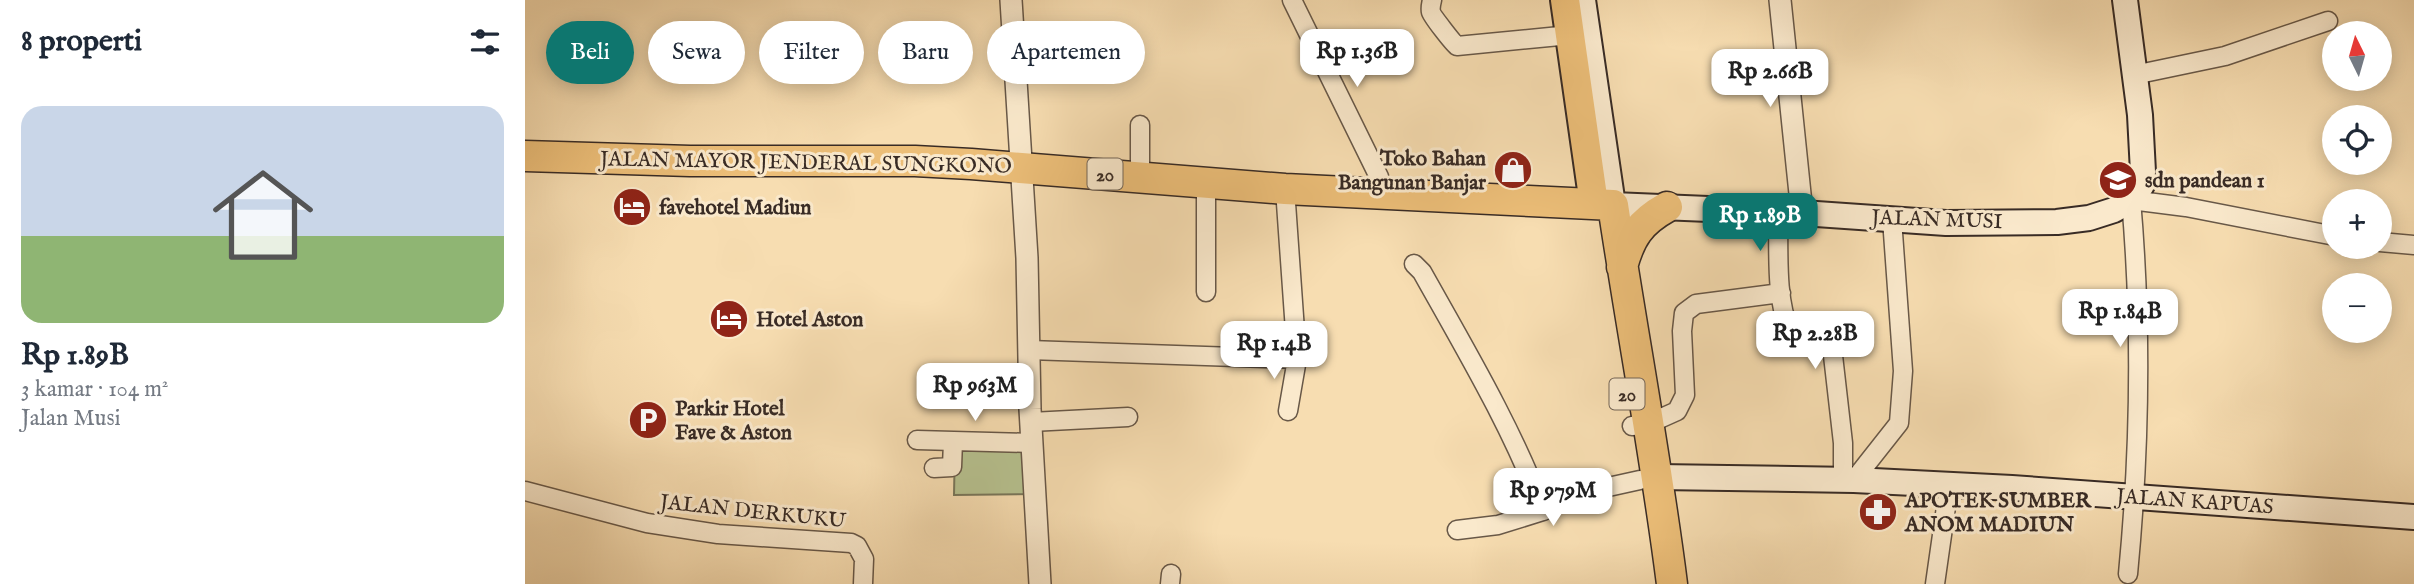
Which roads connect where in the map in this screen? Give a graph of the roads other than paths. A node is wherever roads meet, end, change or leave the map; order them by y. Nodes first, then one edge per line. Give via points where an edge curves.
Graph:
1 (1011, 0) edge
2 (1292, 0) edge
3 (1432, 0) edge
4 (1565, 0) edge
5 (1583, 0) edge
6 (1780, 0) edge
7 (2125, 0) edge
8 (2322, 23) edge
9 (1570, 35) junction
10 (2134, 75) junction
11 (1140, 125) dead end
12 (525, 156) edge
13 (1021, 168) junction
14 (1140, 177) junction
15 (1206, 182) junction
16 (1285, 188) junction
17 (1383, 192) junction
18 (2131, 200) junction
19 (1603, 204) junction
20 (1667, 207) junction
21 (1790, 213) junction
22 (1892, 219) junction
23 (2322, 233) edge
24 (2392, 243) edge
25 (2414, 245) edge
26 (1414, 264) dead end
27 (1622, 267) junction
28 (1206, 292) dead end
29 (1781, 293) junction
30 (1029, 350) junction
31 (1297, 359) junction
32 (1287, 411) dead end
33 (1128, 417) dead end
34 (1640, 425) junction
35 (1031, 433) junction
36 (917, 440) dead end
37 (953, 441) junction
38 (935, 468) dead end
39 (1649, 479) junction
40 (1848, 480) junction
41 (1949, 486) junction
42 (525, 491) edge
43 (2135, 497) junction
44 (1543, 511) junction
45 (2414, 517) edge
46 (1457, 530) dead end
47 (2128, 574) dead end
48 (863, 584) edge
49 (1040, 584) edge
50 (1654, 584) edge
51 (1672, 584) edge
52 (1935, 584) edge

1 - 13 street
2 - 17 street
3 - 9 street via 1435,20 1457,46
4 - 9 main road
5 - 19 main road
6 - 21 street
7 - 10 main road
8 - 10 street via 2225,56
9 - 19 main road
10 - 18 main road via 2143,172 2142,185
11 - 14 street
12 - 13 highway, JALAN MAYOR JENDERAL SUNGKONO / 20 via 915,161
13 - 14 highway, JALAN MAYOR JENDERAL SUNGKONO / 20
13 - 30 street
14 - 15 highway, JALAN MAYOR JENDERAL SUNGKONO / 20
15 - 16 highway, JALAN MAYOR JENDERAL SUNGKONO / 20
15 - 28 street
16 - 17 highway, JALAN MAYOR JENDERAL SUNGKONO / 20
16 - 31 street
17 - 19 highway, JALAN MAYOR JENDERAL SUNGKONO / 20
18 - 22 main road, JALAN MUSI via 2089,218 2057,222
18 - 23 street
18 - 43 street via 2140,346
19 - 20 main road, JALAN MUSI
19 - 27 highway, 20
19 - 34 highway, 20
20 - 21 main road, JALAN MUSI
20 - 27 highway via 1649,217 1633,236
21 - 22 main road, JALAN MUSI
21 - 29 street
22 - 40 street via 1903,371 1899,423
24 - 25 street
26 - 44 street via 1456,333
27 - 34 highway, 20
29 - 34 street via 1696,304 1684,313 1685,395 1677,411
29 - 40 street via 1790,331 1818,330 1828,332 1831,338
30 - 31 street
30 - 35 street
31 - 32 street
33 - 35 street
34 - 39 highway, 20
35 - 37 street
35 - 49 street
36 - 37 street
37 - 38 street via 952,467
39 - 40 main road, JALAN KAPUAS
39 - 44 street via 1581,493
39 - 50 highway, 20
39 - 51 highway, 20
40 - 41 main road, JALAN KAPUAS
41 - 43 main road, JALAN KAPUAS
41 - 52 street
42 - 48 street, JALAN DERKUKU via 647,523 718,534 851,544 862,552
43 - 45 main road, JALAN KAPUAS
43 - 47 street
44 - 46 street via 1498,525

